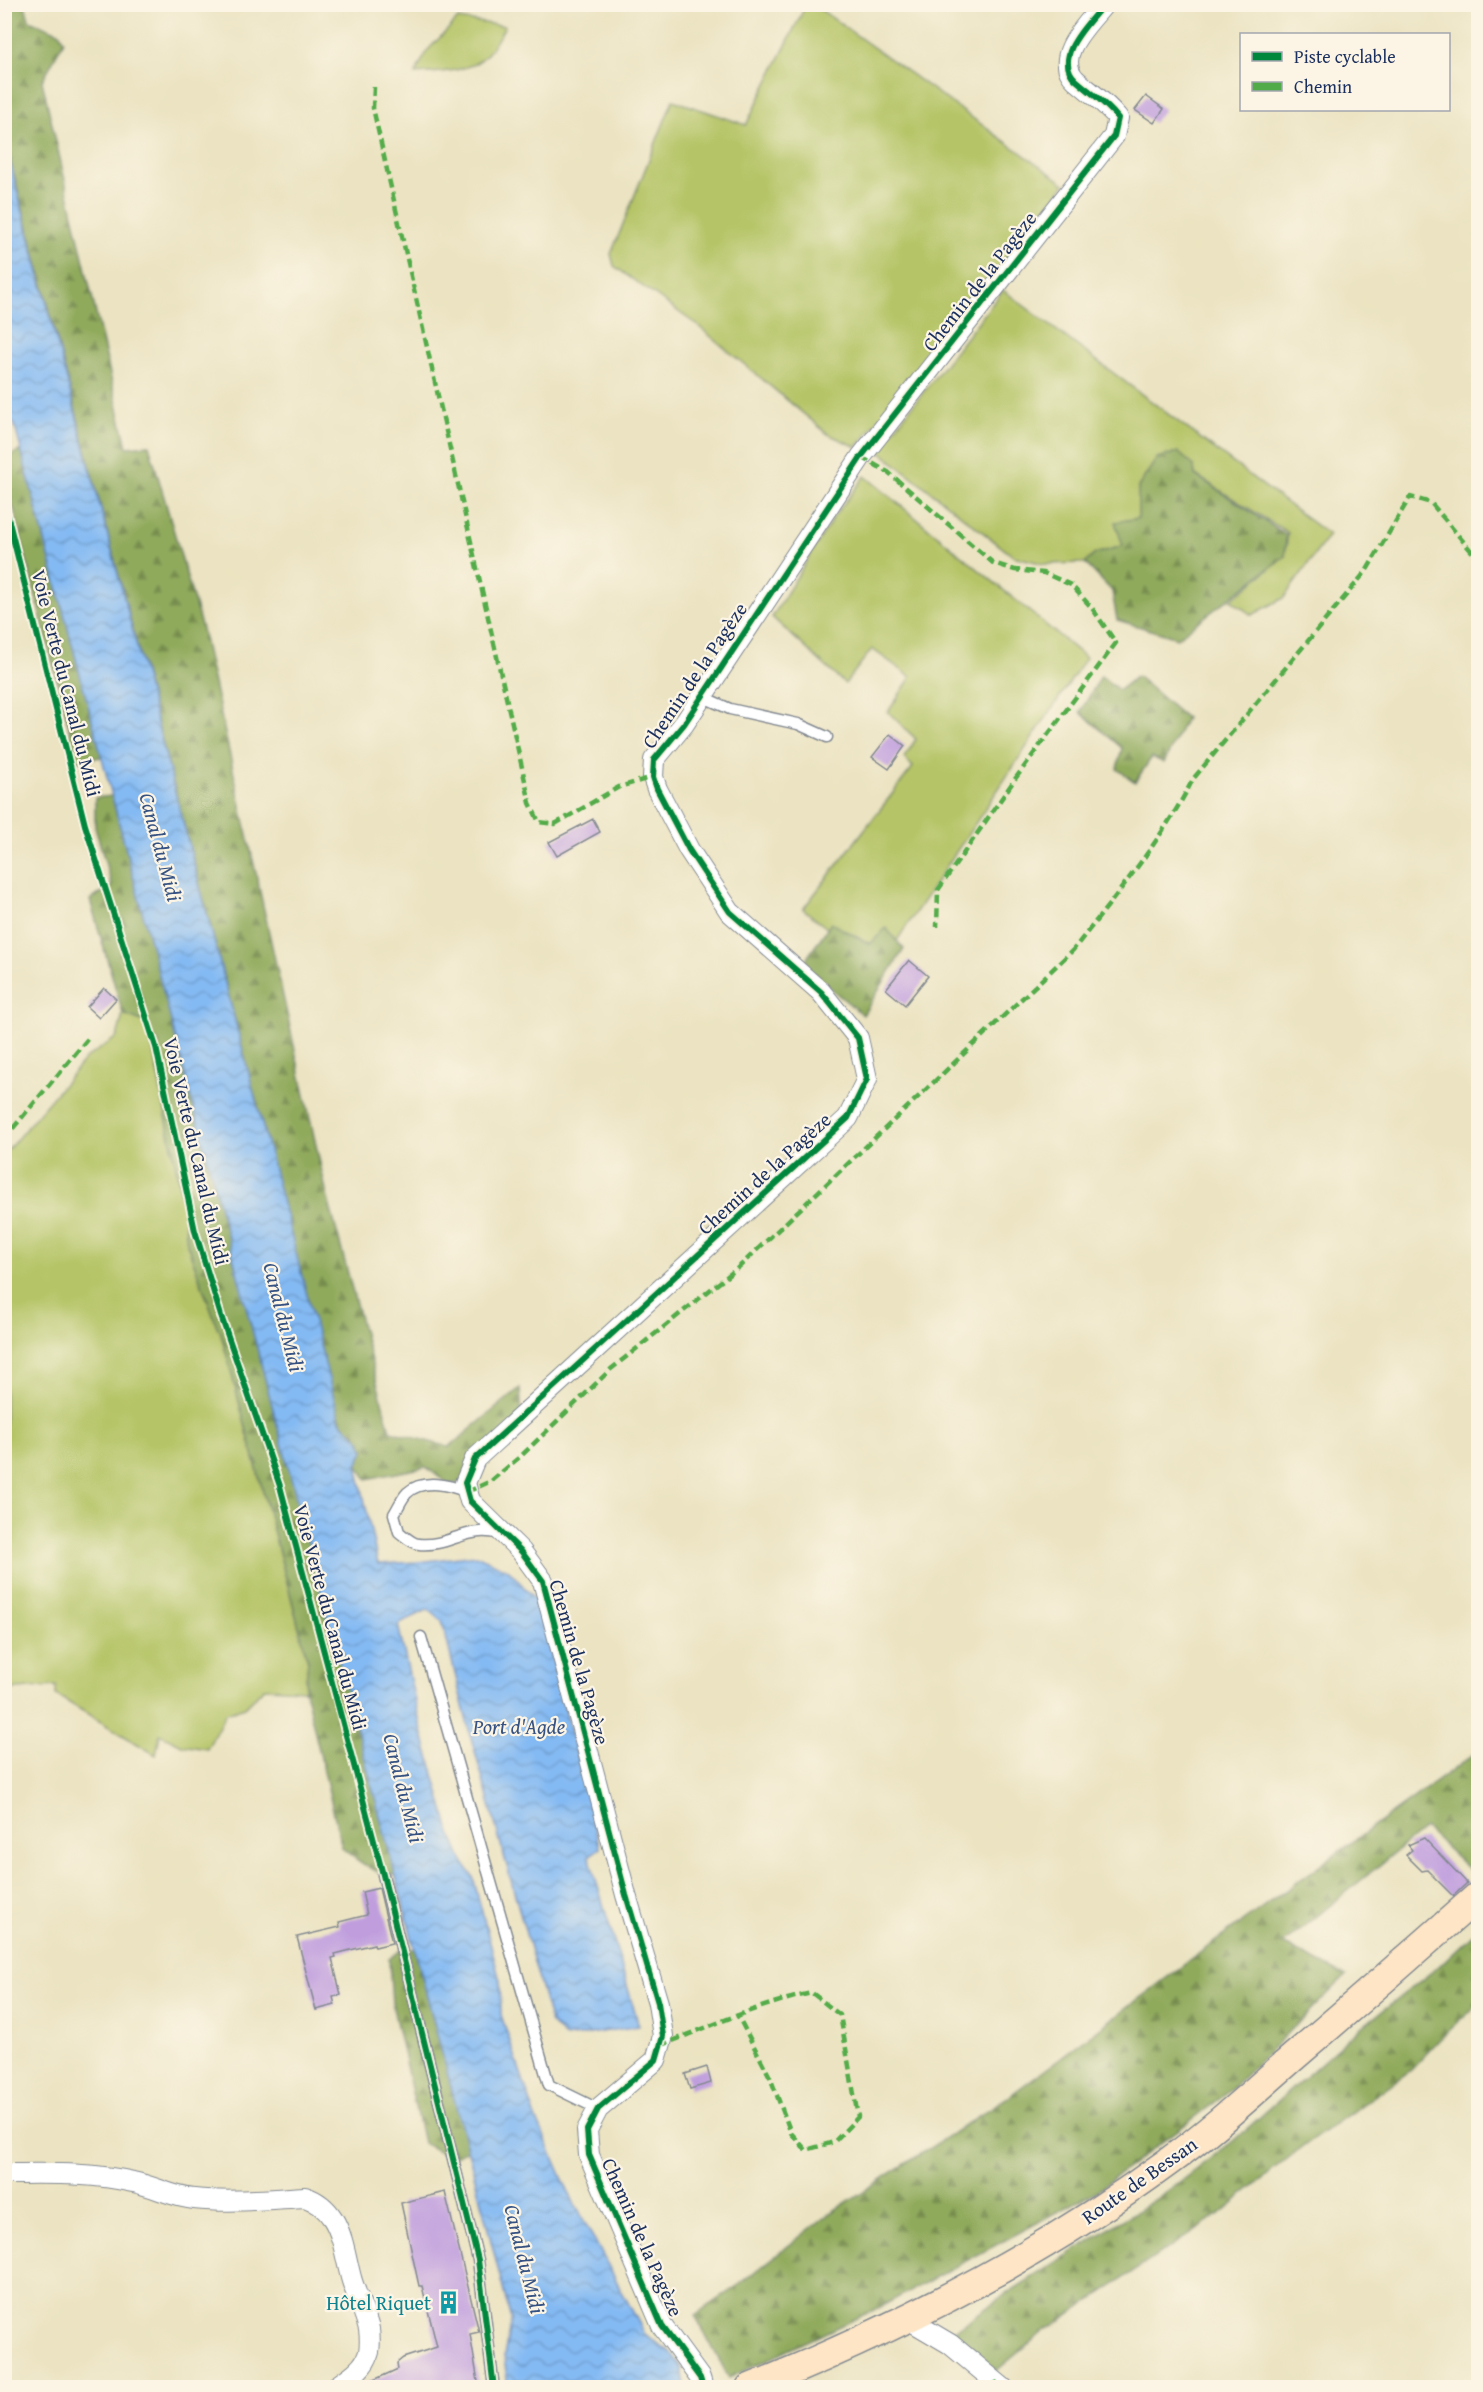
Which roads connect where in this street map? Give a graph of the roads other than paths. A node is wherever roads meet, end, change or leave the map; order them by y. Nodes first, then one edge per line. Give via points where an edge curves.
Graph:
1 (1104, 4) edge
2 (701, 696) junction
3 (827, 737) dead end
4 (467, 1492) junction
5 (506, 1536) junction
6 (422, 1636) dead end
7 (382, 1875) dead end
8 (1470, 1904) edge
9 (598, 2109) junction
10 (4, 2174) edge
11 (914, 2314) junction
12 (334, 2388) edge
13 (494, 2388) edge
14 (703, 2388) edge
15 (750, 2388) edge
16 (1003, 2388) edge

1 - 2 street, Chemin de la Pagèze via 1072,44 1068,64 1074,78 1118,118 1114,136 861,458
2 - 3 lane via 730,709 798,724
2 - 4 street, Chemin de la Pagèze via 654,760 657,789 689,850 730,912 821,992 858,1038 867,1079 849,1118 474,1459 465,1483
4 - 5 street, Chemin de la Pagèze via 470,1501
4 - 5 lane via 448,1484 424,1485 407,1493 394,1514 399,1532 417,1545 443,1542 464,1533 487,1531
5 - 9 street, Chemin de la Pagèze via 543,1581 658,2003 663,2036 656,2060
6 - 9 lane via 549,2085
7 - 13 lane via 478,2260
8 - 11 main road, Route de Bessan via 1170,2161 1054,2238
9 - 14 street, Chemin de la Pagèze via 587,2130 589,2156 662,2326
10 - 12 street via 114,2179 192,2199 314,2200 329,2214 340,2235 369,2328 368,2355 362,2366
11 - 15 main road, Route de Bessan
11 - 16 street

